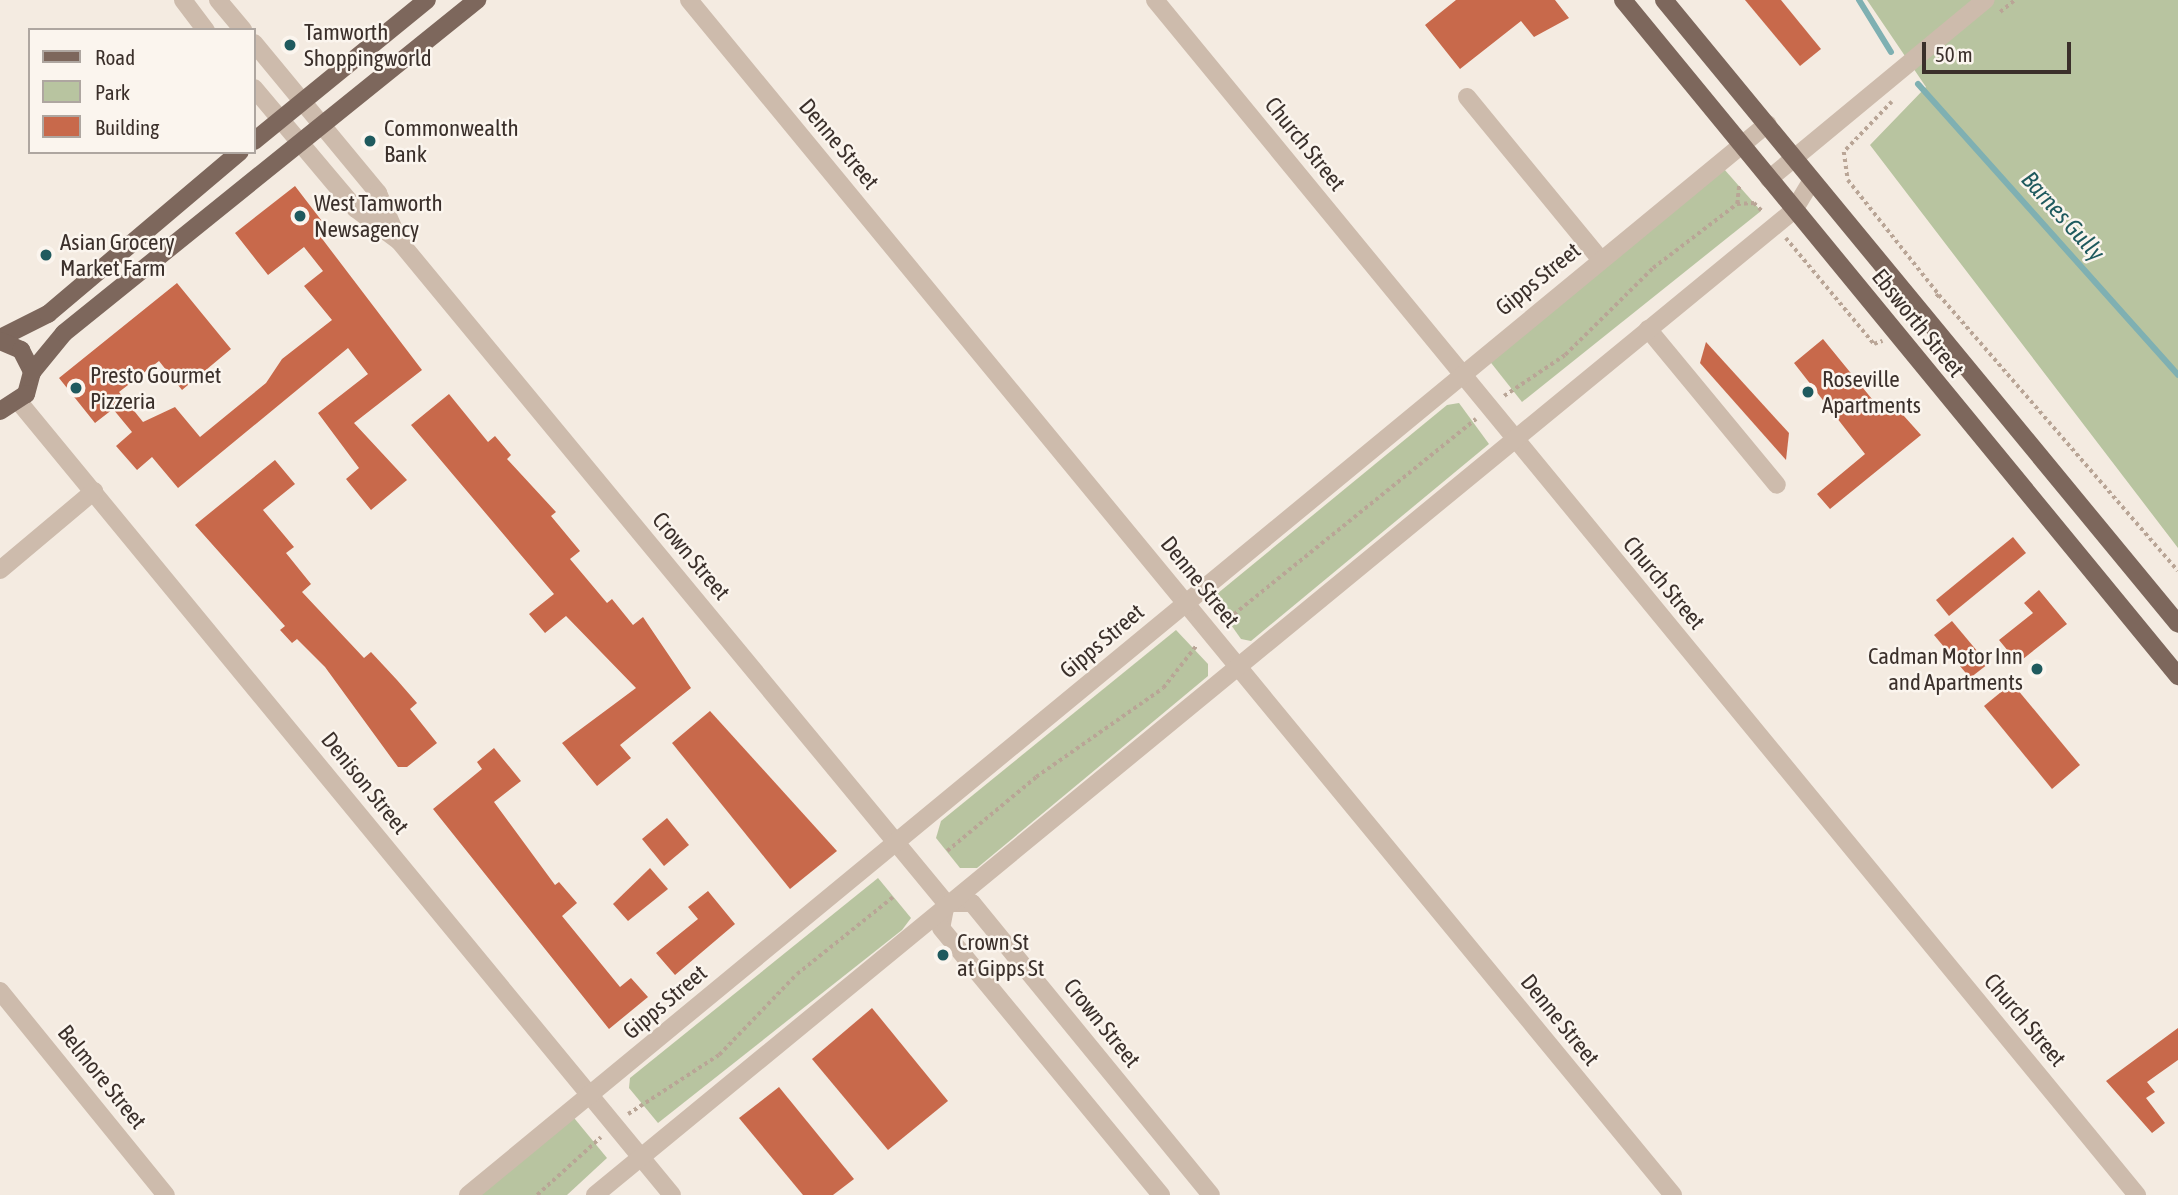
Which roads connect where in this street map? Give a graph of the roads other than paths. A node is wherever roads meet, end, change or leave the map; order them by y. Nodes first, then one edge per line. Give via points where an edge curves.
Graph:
1 (183, 0) edge
2 (218, 0) edge
3 (426, 0) edge
4 (477, 0) edge
5 (689, 0) edge
6 (1155, 0) edge
7 (1623, 0) edge
8 (1664, 0) edge
9 (1985, 0) edge
10 (204, 28) edge
11 (241, 28) edge
12 (256, 45) edge
13 (256, 90) edge
14 (1467, 97) dead end
15 (302, 101) junction
16 (280, 119) junction
17 (1767, 124) junction
18 (322, 125) junction
19 (256, 139) edge
20 (300, 143) junction
21 (1742, 146) junction
22 (238, 154) edge
23 (1794, 158) junction
24 (1769, 179) junction
25 (1812, 180) junction
26 (1794, 210) junction
27 (398, 241) junction
28 (1601, 260) junction
29 (1648, 329) junction
30 (0, 340) edge
31 (32, 372) junction
32 (1461, 372) junction
33 (19, 402) junction
34 (0, 411) edge
35 (1512, 437) junction
36 (1777, 485) dead end
37 (94, 491) junction
38 (0, 570) edge
39 (1186, 603) junction
40 (2178, 624) edge
41 (1238, 667) junction
42 (2178, 676) edge
43 (897, 842) junction
44 (946, 903) junction
45 (0, 991) edge
46 (591, 1096) junction
47 (641, 1156) junction
48 (166, 1195) edge
49 (468, 1195) edge
50 (595, 1195) edge
51 (672, 1195) edge
52 (1161, 1195) edge
53 (1211, 1195) edge
54 (1673, 1195) edge
55 (2137, 1195) edge

1 - 10 street
2 - 11 street
3 - 15 main road
4 - 18 main road
5 - 39 street, Denne Street
6 - 32 street, Church Street
7 - 21 main road, Ebsworth Street
8 - 17 main road, Ebsworth Street
9 - 23 street
12 - 15 street, Crown Street
13 - 16 street, Crown Street
14 - 28 street
15 - 16 main road
15 - 18 street, Crown Street
16 - 19 main road
16 - 20 street, Crown Street
17 - 21 street, Gipps Street
17 - 23 main road, Ebsworth Street
18 - 20 main road
18 - 27 street, Crown Street via 378,193
20 - 27 street, Crown Street via 356,209
20 - 31 main road via 64,333
21 - 24 main road, Ebsworth Street
21 - 28 street, Gipps Street
22 - 30 main road via 48,314
23 - 24 street
23 - 25 main road, Ebsworth Street
24 - 26 main road, Ebsworth Street
25 - 26 street
25 - 40 main road, Ebsworth Street
26 - 29 street
26 - 42 main road, Ebsworth Street
27 - 43 street, Crown Street
28 - 32 street, Gipps Street
29 - 35 street
29 - 36 street
30 - 31 main road via 21,350
31 - 33 main road
32 - 35 street, Church Street
32 - 39 street, Gipps Street
33 - 34 main road
33 - 37 street, Denison Street
35 - 41 street
35 - 55 street, Church Street
37 - 38 street
37 - 46 street, Denison Street
39 - 41 street, Denne Street
39 - 43 street, Gipps Street
41 - 44 street
41 - 54 street, Denne Street
43 - 44 street, Crown Street
43 - 46 street, Gipps Street
44 - 47 street
44 - 52 street via 941,928
44 - 53 street, Crown Street via 972,903
45 - 48 street, Belmore Street
46 - 47 street, Denison Street
46 - 49 street, Gipps Street
47 - 50 street
47 - 51 street, Denison Street

